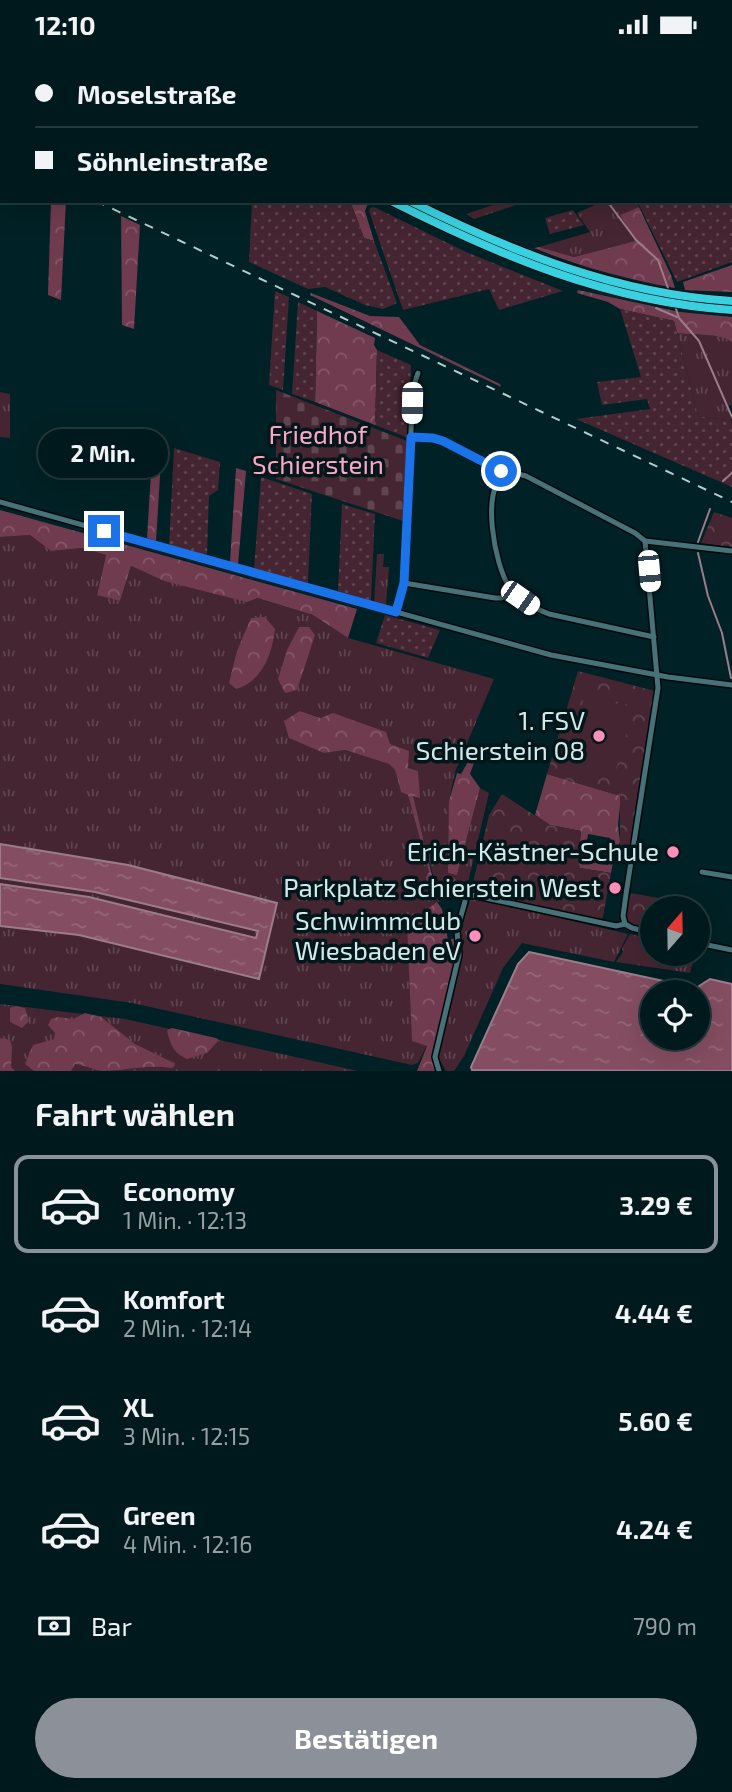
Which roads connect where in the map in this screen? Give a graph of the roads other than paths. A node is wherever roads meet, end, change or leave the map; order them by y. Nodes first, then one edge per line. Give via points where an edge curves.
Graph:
1 (395, 203) edge
2 (414, 203) edge
3 (665, 298) junction
4 (732, 301) edge
5 (691, 302) junction
6 (732, 310) edge
7 (418, 373) dead end
8 (411, 437) junction
9 (505, 475) junction
10 (0, 502) edge
11 (645, 541) junction
12 (732, 551) edge
13 (404, 583) junction
14 (513, 591) junction
15 (396, 612) junction
16 (654, 637) junction
17 (658, 675) junction
18 (732, 685) edge
19 (702, 872) dead end
20 (732, 877) edge
21 (625, 924) junction
22 (640, 930) edge
23 (710, 945) edge
24 (732, 950) edge
25 (439, 1071) edge

1 - 3 highway via 541,269 614,292
2 - 3 highway via 544,261
3 - 5 highway
4 - 5 highway
5 - 6 highway
7 - 8 street via 413,382
8 - 9 street via 443,441
8 - 13 street
9 - 11 street via 526,476
9 - 14 street via 497,480 493,492 494,547 500,570
10 - 15 street
11 - 12 street
11 - 16 street
13 - 14 street via 495,598
13 - 15 street
14 - 16 street via 532,606 559,617
15 - 17 street via 551,655
16 - 17 street
17 - 18 street
17 - 21 street
19 - 20 street
21 - 22 street
21 - 25 street via 616,926 467,894 457,930 459,955 435,1057
23 - 24 street

